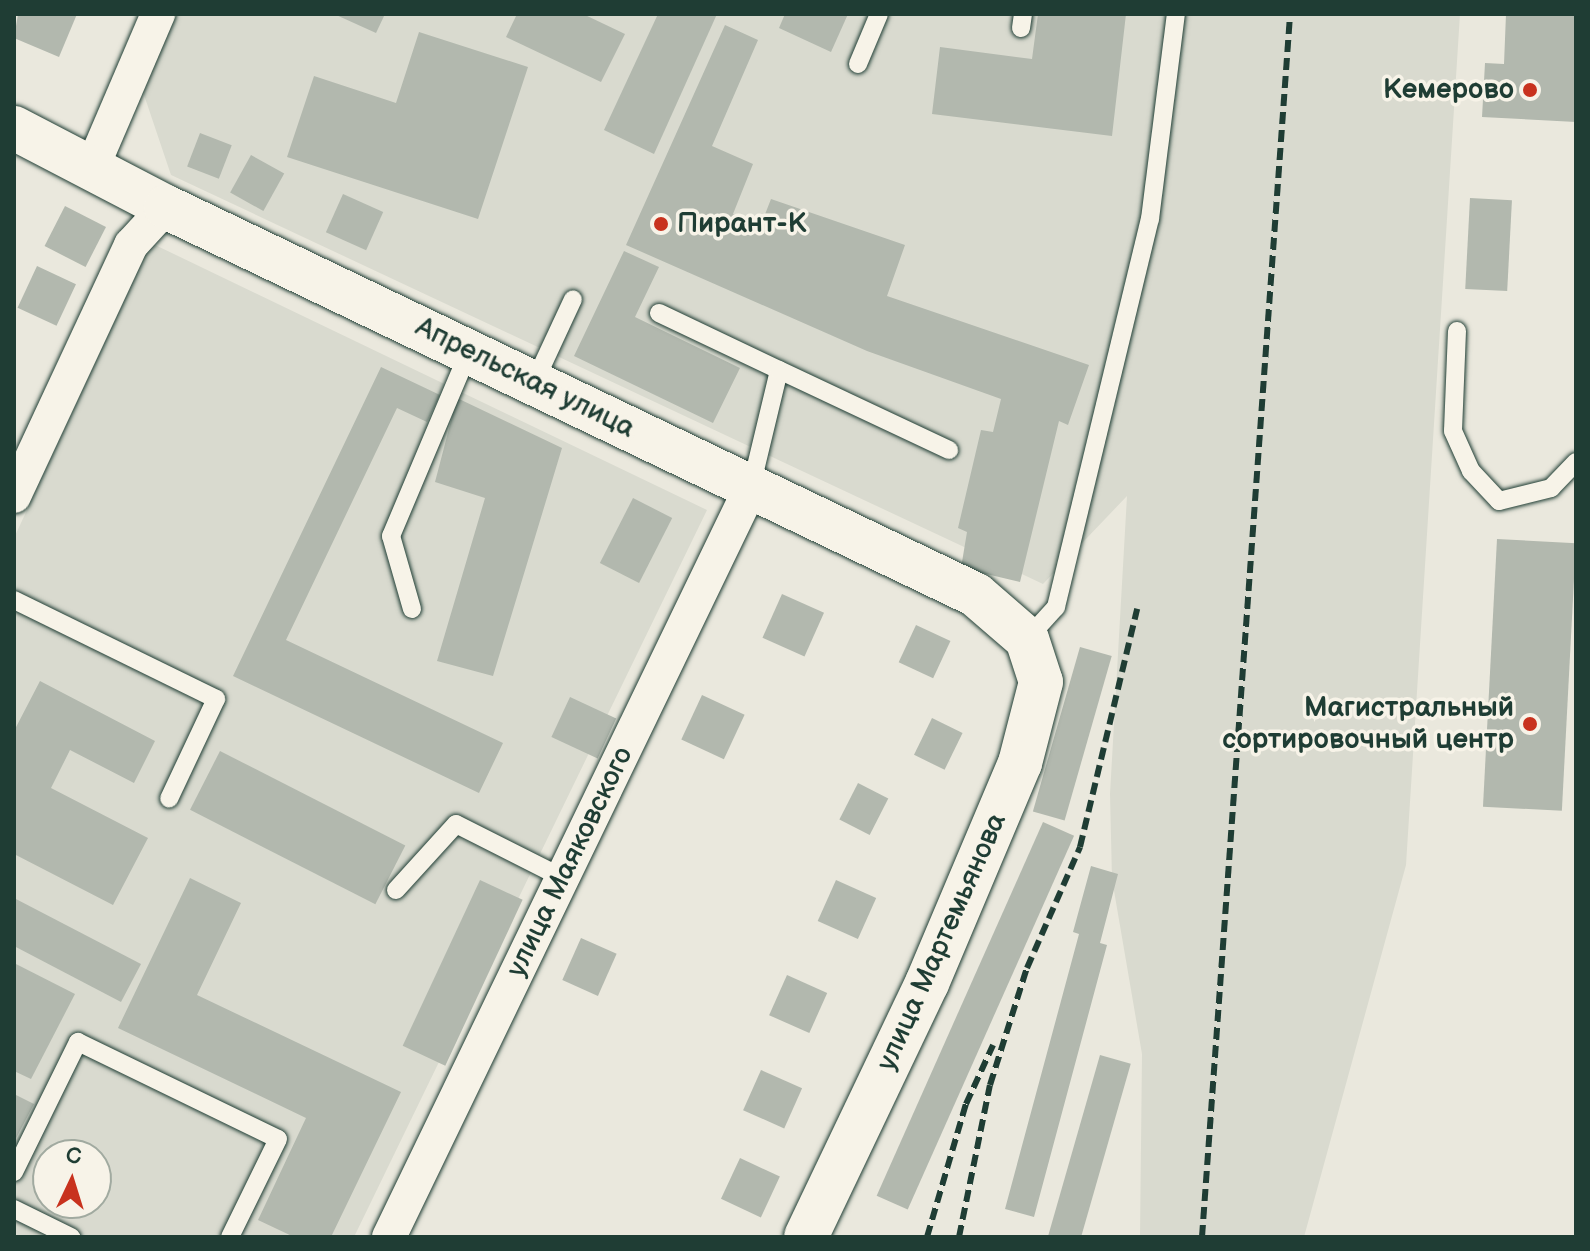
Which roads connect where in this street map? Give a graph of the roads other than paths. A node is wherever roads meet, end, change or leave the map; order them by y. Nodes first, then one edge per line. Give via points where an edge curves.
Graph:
1 (158, 14) edge
2 (879, 14) edge
3 (1176, 14) edge
4 (858, 64) dead end
5 (14, 128) edge
6 (92, 168) junction
7 (166, 207) junction
8 (573, 299) dead end
9 (659, 313) dead end
10 (1457, 331) dead end
11 (469, 351) junction
12 (779, 370) junction
13 (535, 381) junction
14 (949, 450) dead end
15 (1576, 462) edge
16 (751, 487) junction
17 (14, 496) edge
18 (14, 600) edge
19 (412, 609) dead end
20 (1027, 639) junction
21 (169, 799) dead end
22 (563, 878) junction
23 (396, 890) dead end
24 (14, 1172) edge
25 (14, 1209) edge
26 (235, 1235) edge
27 (71, 1237) edge
28 (389, 1237) edge
29 (806, 1237) edge

1 - 6 street
2 - 4 lane
3 - 20 lane via 1146,234 1056,607
5 - 6 street, Апрельская улица
6 - 7 street, Апрельская улица
7 - 11 street, Апрельская улица
7 - 17 street via 131,245
8 - 13 lane
9 - 12 lane
10 - 15 lane via 1453,431 1471,471 1499,501 1551,488
11 - 13 street, Апрельская улица
11 - 19 lane via 391,536
12 - 14 lane
12 - 16 lane
13 - 16 street, Апрельская улица
16 - 20 street, Апрельская улица via 976,595
16 - 22 street, улица Маяковского
18 - 21 lane via 216,699
20 - 29 street, улица Мартемьянова via 1041,682 1020,763 927,983
22 - 23 lane via 456,824
22 - 28 street, улица Маяковского
24 - 26 lane via 78,1042 278,1139
25 - 27 lane

